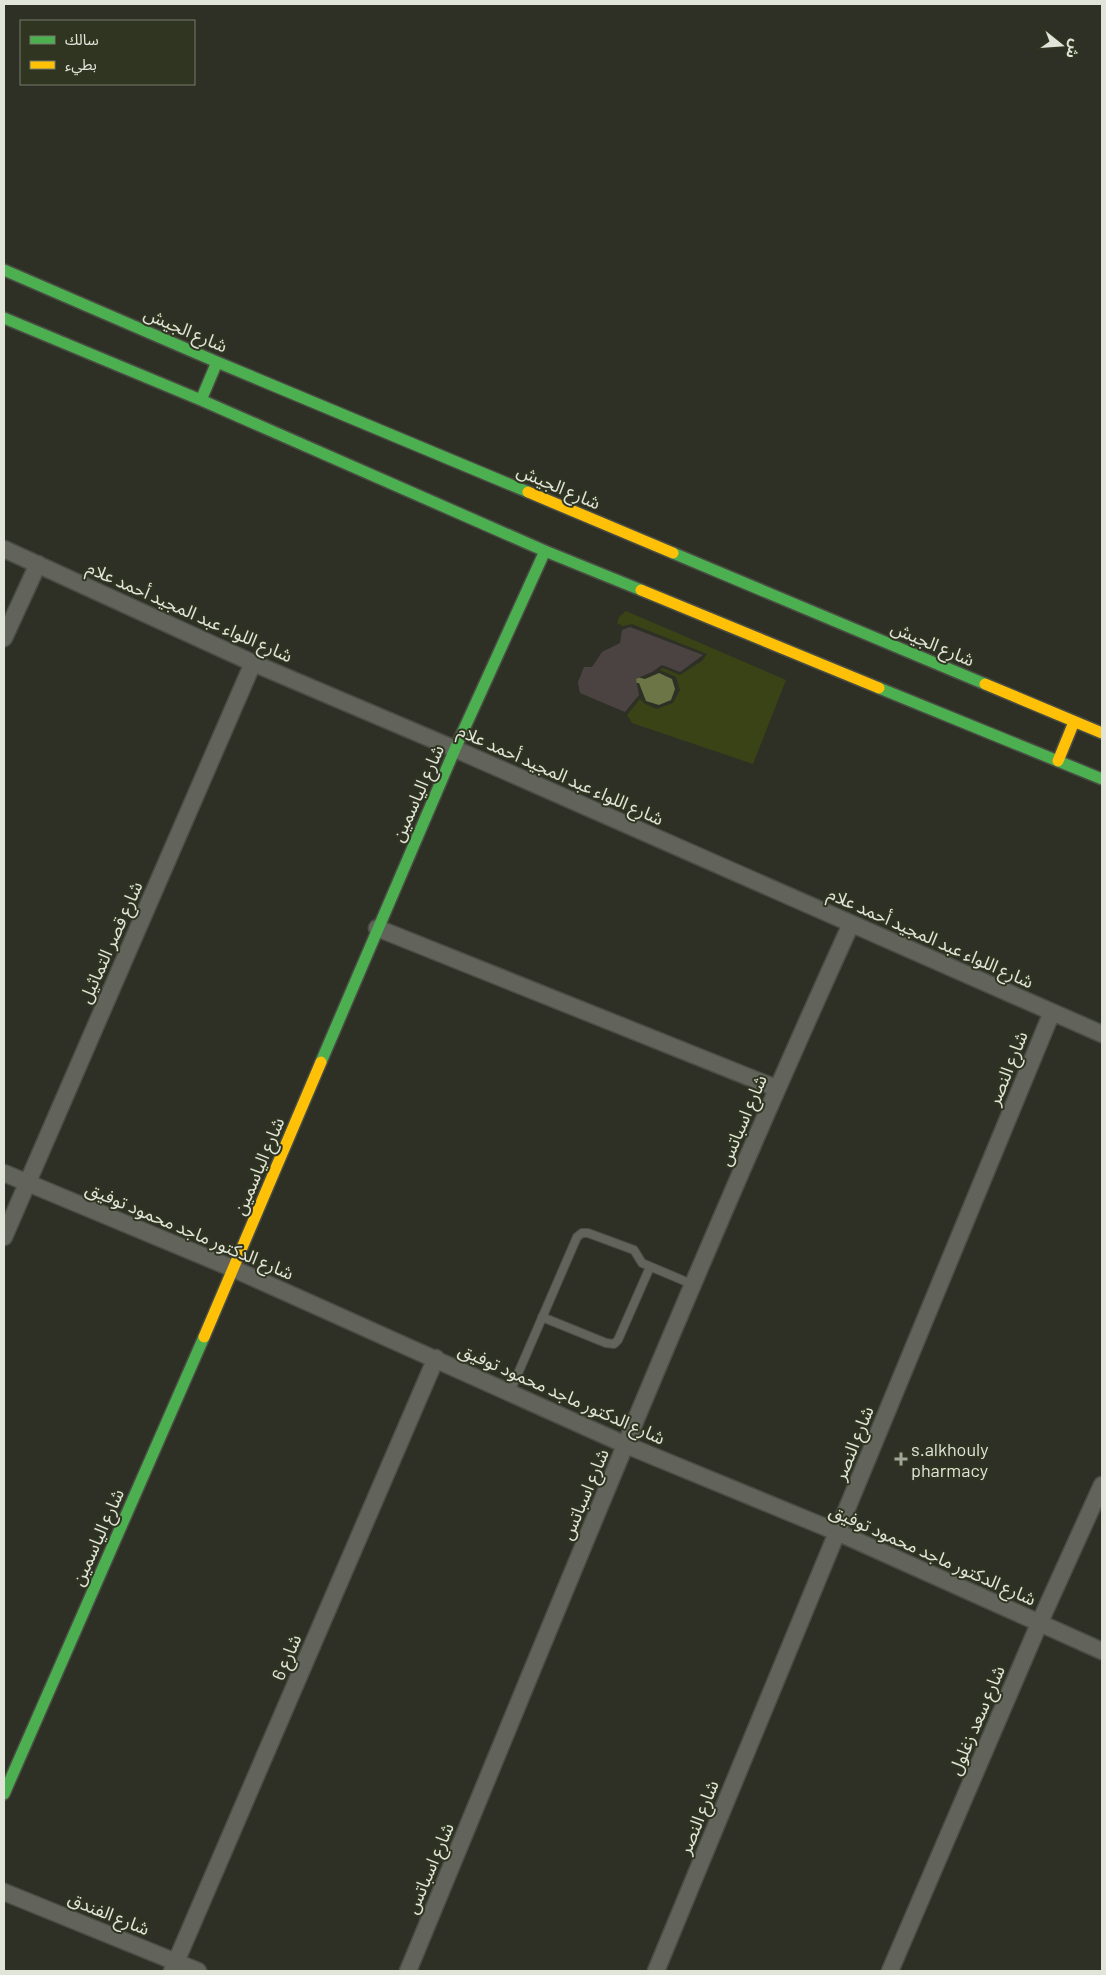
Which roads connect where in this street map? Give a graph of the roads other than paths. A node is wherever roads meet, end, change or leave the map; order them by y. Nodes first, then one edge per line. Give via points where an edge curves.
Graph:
1 (4, 270) edge
2 (4, 318) edge
3 (217, 362) junction
4 (201, 400) junction
5 (4, 549) edge
6 (545, 551) junction
7 (38, 564) junction
8 (4, 638) edge
9 (253, 663) junction
10 (1074, 722) junction
11 (1102, 733) edge
12 (455, 748) junction
13 (1058, 761) junction
14 (1102, 780) edge
15 (851, 924) junction
16 (377, 928) junction
17 (1052, 1012) junction
18 (1102, 1034) edge
19 (776, 1088) junction
20 (4, 1173) edge
21 (27, 1182) junction
22 (4, 1237) edge
23 (650, 1267) junction
24 (234, 1269) junction
25 (694, 1285) junction
26 (542, 1317) junction
27 (436, 1358) junction
28 (510, 1392) junction
29 (626, 1445) junction
30 (1102, 1485) edge
31 (837, 1532) junction
32 (1039, 1624) junction
33 (1102, 1651) edge
34 (4, 1794) edge
35 (4, 1892) edge
36 (175, 1967) edge
37 (198, 1971) edge
38 (408, 1971) edge
39 (656, 1971) edge
40 (890, 1971) edge

1 - 3 street, شارع الجيش
2 - 4 street
3 - 4 street
3 - 10 street, شارع الجيش
4 - 6 street
5 - 7 street, شارع اللواء عبد المجيد أحمد علام
6 - 12 street, شارع الياسمين
6 - 13 street
7 - 8 street
7 - 9 street, شارع اللواء عبد المجيد أحمد علام
9 - 12 street, شارع اللواء عبد المجيد أحمد علام
9 - 21 street, شارع قصر التماثيل
10 - 11 street, شارع الجيش
10 - 13 street
12 - 15 street, شارع اللواء عبد المجيد أحمد علام
12 - 16 street, شارع الياسمين
13 - 14 street
15 - 17 street, شارع اللواء عبد المجيد أحمد علام
15 - 19 street, شارع اسباتس
16 - 19 street
16 - 24 street, شارع الياسمين
17 - 18 street, شارع اللواء عبد المجيد أحمد علام
17 - 31 street, شارع النصر
19 - 25 street, شارع اسباتس
20 - 21 street, شارع الدكتور ماجد محمود توفيق
21 - 22 street, شارع قصر التماثيل
21 - 24 street, شارع الدكتور ماجد محمود توفيق
23 - 25 lane
23 - 26 lane via 614,1344
23 - 26 lane via 640,1262 634,1250 582,1233 577,1237
24 - 27 street, شارع الدكتور ماجد محمود توفيق
24 - 34 street, شارع الياسمين
25 - 29 street, شارع اسباتس
26 - 28 lane
27 - 28 street, شارع الدكتور ماجد محمود توفيق
27 - 36 street, شارع 6
28 - 29 street, شارع الدكتور ماجد محمود توفيق
29 - 31 street, شارع الدكتور ماجد محمود توفيق
29 - 38 street, شارع اسباتس
30 - 32 street, شارع سعد زغلول
31 - 32 street, شارع الدكتور ماجد محمود توفيق
31 - 39 street, شارع النصر
32 - 33 street, شارع الدكتور ماجد محمود توفيق
32 - 40 street, شارع سعد زغلول
35 - 36 street, شارع الفندق
36 - 37 street, شارع الفندق

